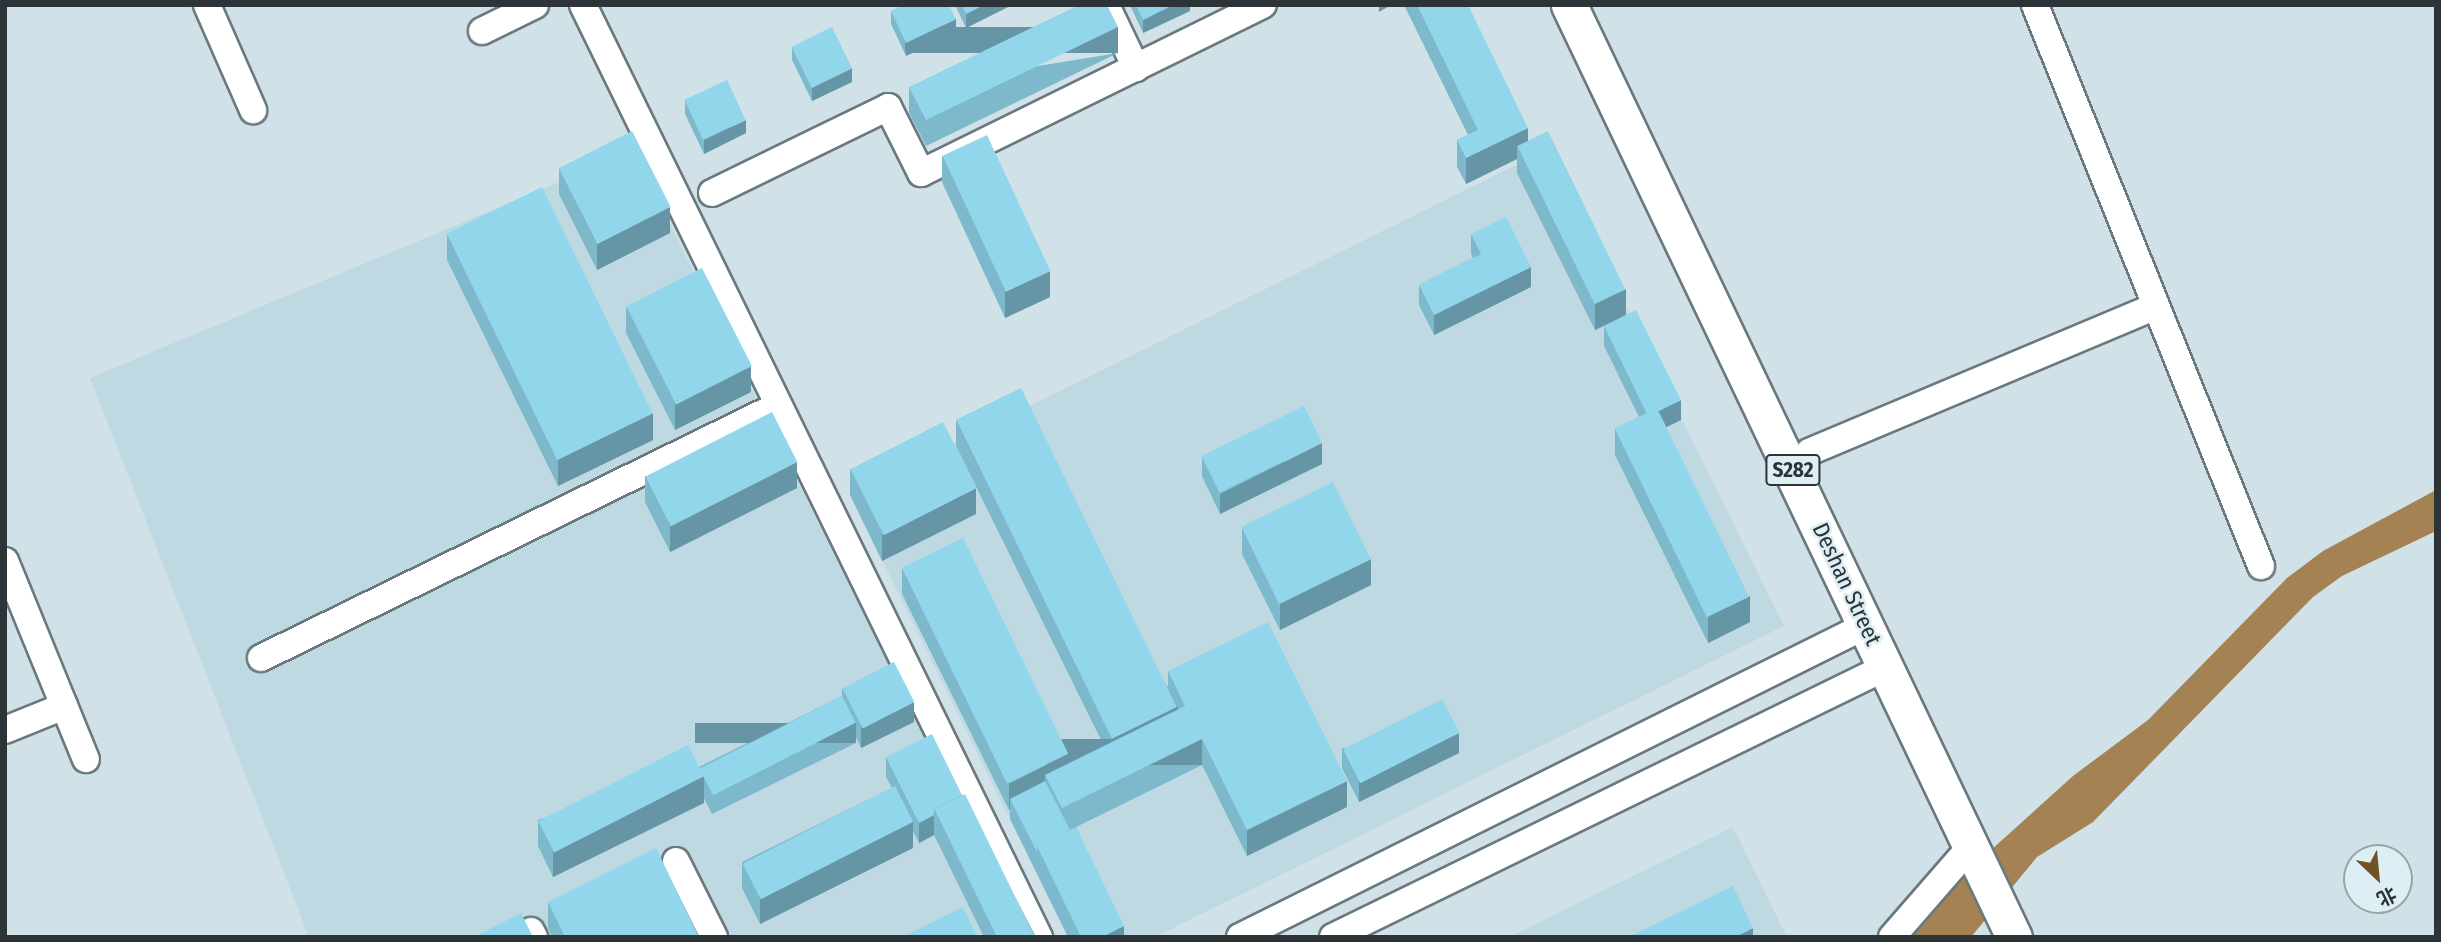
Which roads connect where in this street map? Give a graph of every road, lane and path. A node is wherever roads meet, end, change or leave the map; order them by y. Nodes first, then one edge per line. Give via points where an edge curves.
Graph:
1 (207, 5) edge
2 (535, 5) edge
3 (583, 5) edge
4 (1263, 5) edge
5 (1569, 5) edge
6 (1594, 5) edge
7 (2035, 5) edge
8 (1094, 7) edge
9 (482, 31) dead end
10 (1136, 68) junction
11 (912, 95) edge
12 (888, 107) junction
13 (253, 110) dead end
14 (712, 193) dead end
15 (2156, 306) junction
16 (779, 405) junction
17 (1809, 452) junction
18 (5, 561) edge
19 (2261, 566) dead end
20 (1867, 625) junction
21 (261, 658) dead end
22 (1886, 667) junction
23 (64, 706) junction
24 (5, 730) edge
25 (86, 759) dead end
26 (1971, 846) junction
27 (676, 861) dead end
28 (1347, 934) edge
29 (714, 937) edge
30 (1039, 937) edge
31 (1240, 937) edge
32 (1892, 937) edge
33 (2014, 937) edge
34 (2040, 937) edge

1 - 13 street
2 - 9 street
3 - 16 street
4 - 10 street
5 - 20 main road, Deshan Street / S282
6 - 17 main road, Deshan Street / S282
7 - 15 street
8 - 10 street
10 - 12 street via 921,173
11 - 12 street
12 - 14 street
15 - 17 street
15 - 19 street
16 - 21 street
16 - 30 street
17 - 34 main road, Deshan Street / S282
18 - 23 street
20 - 22 main road, Deshan Street / S282
20 - 31 street
22 - 26 main road, Deshan Street / S282
22 - 28 street
23 - 24 street
23 - 25 street
26 - 32 street
26 - 33 main road, Deshan Street / S282
27 - 29 street

